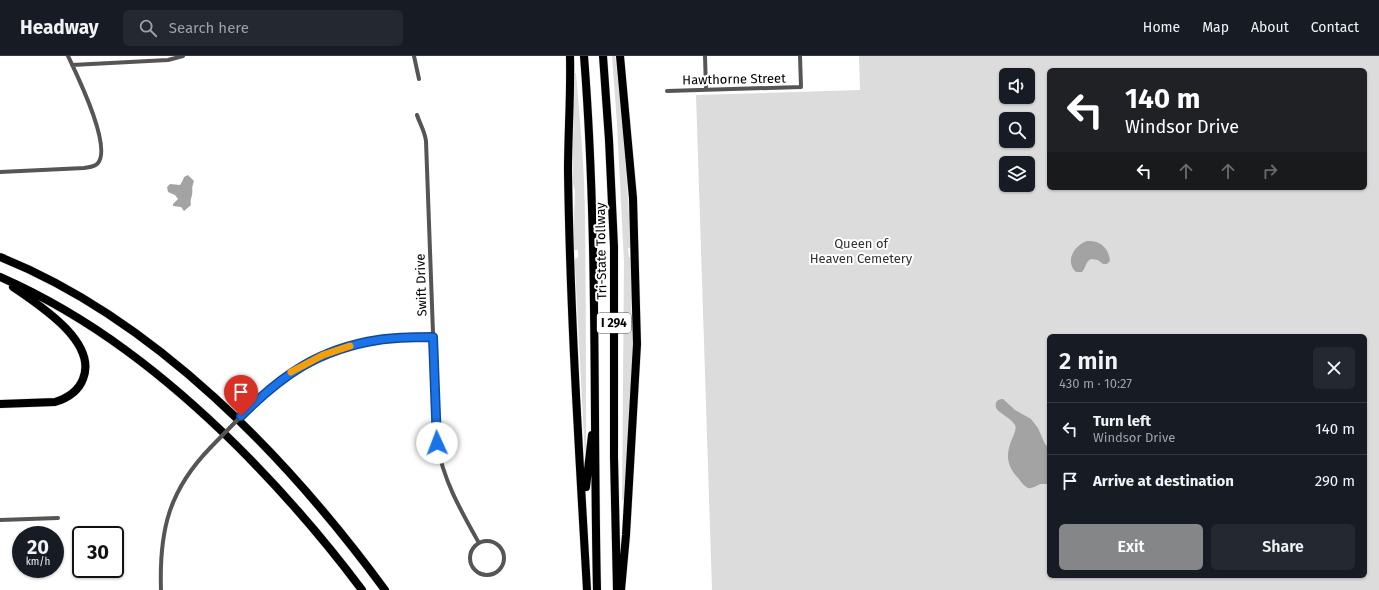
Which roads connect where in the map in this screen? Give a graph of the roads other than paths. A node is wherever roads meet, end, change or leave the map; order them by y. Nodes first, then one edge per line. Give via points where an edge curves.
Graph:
1 (68, 56) edge
2 (183, 56) edge
3 (414, 56) edge
4 (570, 56) edge
5 (584, 56) edge
6 (603, 56) edge
7 (620, 56) edge
8 (705, 56) edge
9 (800, 56) edge
10 (72, 65) junction
11 (419, 79) dead end
12 (706, 89) junction
13 (667, 90) dead end
14 (417, 115) dead end
15 (0, 172) edge
16 (0, 257) edge
17 (0, 278) edge
18 (433, 337) junction
19 (0, 404) edge
20 (595, 418) junction
21 (58, 518) dead end
22 (0, 520) edge
23 (583, 525) junction
24 (479, 543) junction
25 (161, 590) edge
26 (362, 590) edge
27 (385, 590) edge
28 (587, 590) edge
29 (597, 590) edge
30 (617, 590) edge
31 (621, 590) edge

1 - 10 street
2 - 10 street via 168,60
3 - 11 street
4 - 23 highway via 568,170
5 - 20 highway, Tri-State Tollway / I 294 via 593,227
6 - 30 highway, Tri-State Tollway / I 294 via 614,247
7 - 31 highway via 634,198 637,344
8 - 12 street
9 - 12 street, Hawthorne Street via 801,87
10 - 15 street via 99,134 102,153 100,160 96,165 84,168
12 - 13 street, Hawthorne Street
14 - 18 street, Swift Drive via 426,141
16 - 27 highway via 55,283 103,311 147,341 184,371 285,469 335,526
17 - 19 highway via 56,320 79,345 86,365 79,387 64,399 55,402
17 - 26 highway via 42,297 88,324 133,355 186,397 273,483
18 - 24 street, Swift Drive via 437,443 440,459 451,490
18 - 25 street, bridge via 378,340 352,345 317,358 290,373 263,394 196,463 176,494 164,528
20 - 23 highway via 588,460
20 - 29 highway, Tri-State Tollway / I 294
21 - 22 street
23 - 28 highway
24 - 24 street via 470,554 473,567 484,574 495,572 503,564 502,549 489,541

